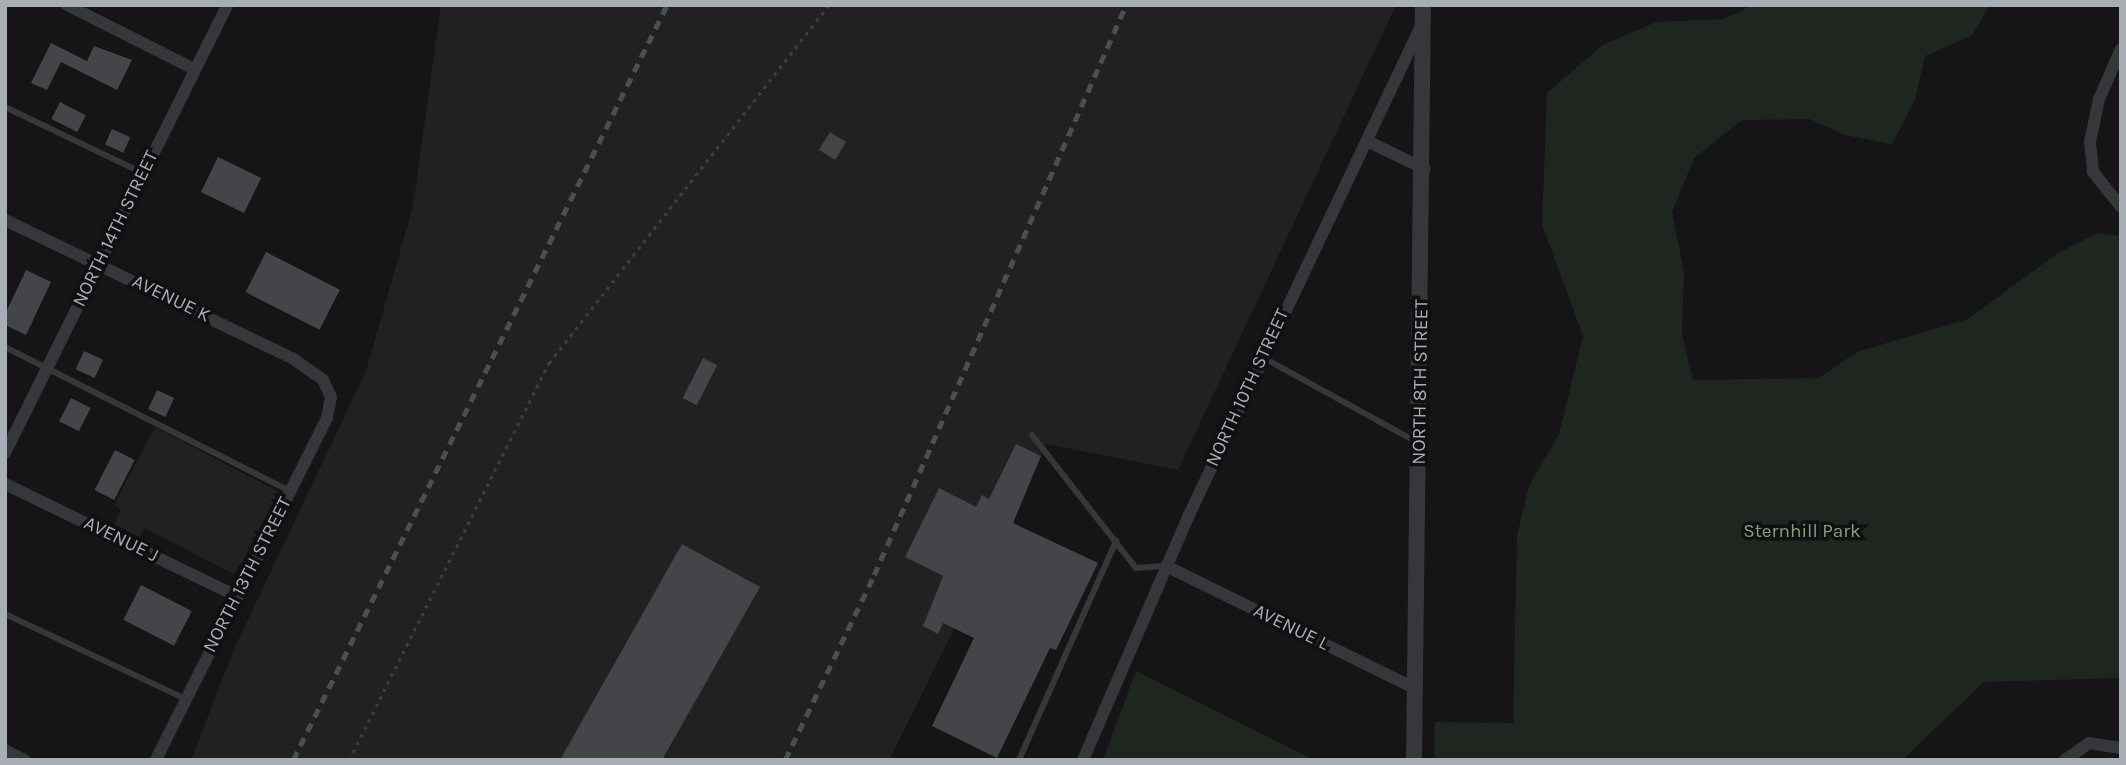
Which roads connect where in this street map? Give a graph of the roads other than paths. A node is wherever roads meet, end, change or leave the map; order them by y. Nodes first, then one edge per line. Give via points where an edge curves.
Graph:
1 (67, 5) edge
2 (227, 5) edge
3 (1423, 13) edge
4 (2121, 49) edge
5 (194, 69) junction
6 (5, 107) edge
7 (1367, 141) junction
8 (1425, 169) junction
9 (143, 173) junction
10 (2121, 207) edge
11 (5, 220) edge
12 (99, 264) junction
13 (5, 347) edge
14 (1262, 357) junction
15 (47, 368) junction
16 (329, 389) joint
17 (1032, 435) dead end
18 (1420, 444) junction
19 (5, 453) edge
20 (5, 484) edge
21 (290, 491) junction
22 (1116, 541) junction
23 (1166, 566) junction
24 (237, 596) junction
25 (5, 614) edge
26 (1416, 689) junction
27 (186, 699) junction
28 (2121, 748) edge
29 (5, 750) edge
30 (25, 760) edge
31 (156, 760) edge
32 (1019, 760) edge
33 (1083, 760) edge
34 (1414, 760) edge
35 (2064, 760) edge

1 - 5 street
2 - 5 street, NORTH 14TH STREET
3 - 7 street, NORTH 10TH STREET
3 - 8 street, NORTH 8TH STREET
4 - 10 street via 2099,99 2090,142 2093,172
5 - 9 street, NORTH 14TH STREET
6 - 9 lane
7 - 8 street
7 - 14 street, NORTH 10TH STREET
8 - 18 street, NORTH 8TH STREET
9 - 12 street, NORTH 14TH STREET
11 - 12 street, AVENUE K
12 - 15 street, NORTH 14TH STREET
12 - 16 street, AVENUE K via 292,358 313,370
13 - 15 lane
14 - 18 lane
14 - 23 street, NORTH 10TH STREET
15 - 19 street, NORTH 14TH STREET
15 - 21 lane
16 - 21 street, NORTH 13TH STREET via 327,418
17 - 22 lane
18 - 26 street, NORTH 8TH STREET
20 - 24 street, AVENUE J
21 - 24 street, NORTH 13TH STREET
22 - 23 lane via 1136,568
22 - 32 lane
23 - 26 street, AVENUE L
23 - 33 street, NORTH 10TH STREET
24 - 27 street, NORTH 13TH STREET
25 - 27 lane
26 - 34 street, NORTH 8TH STREET
27 - 31 street, NORTH 13TH STREET
28 - 35 street via 2089,743
29 - 30 street

